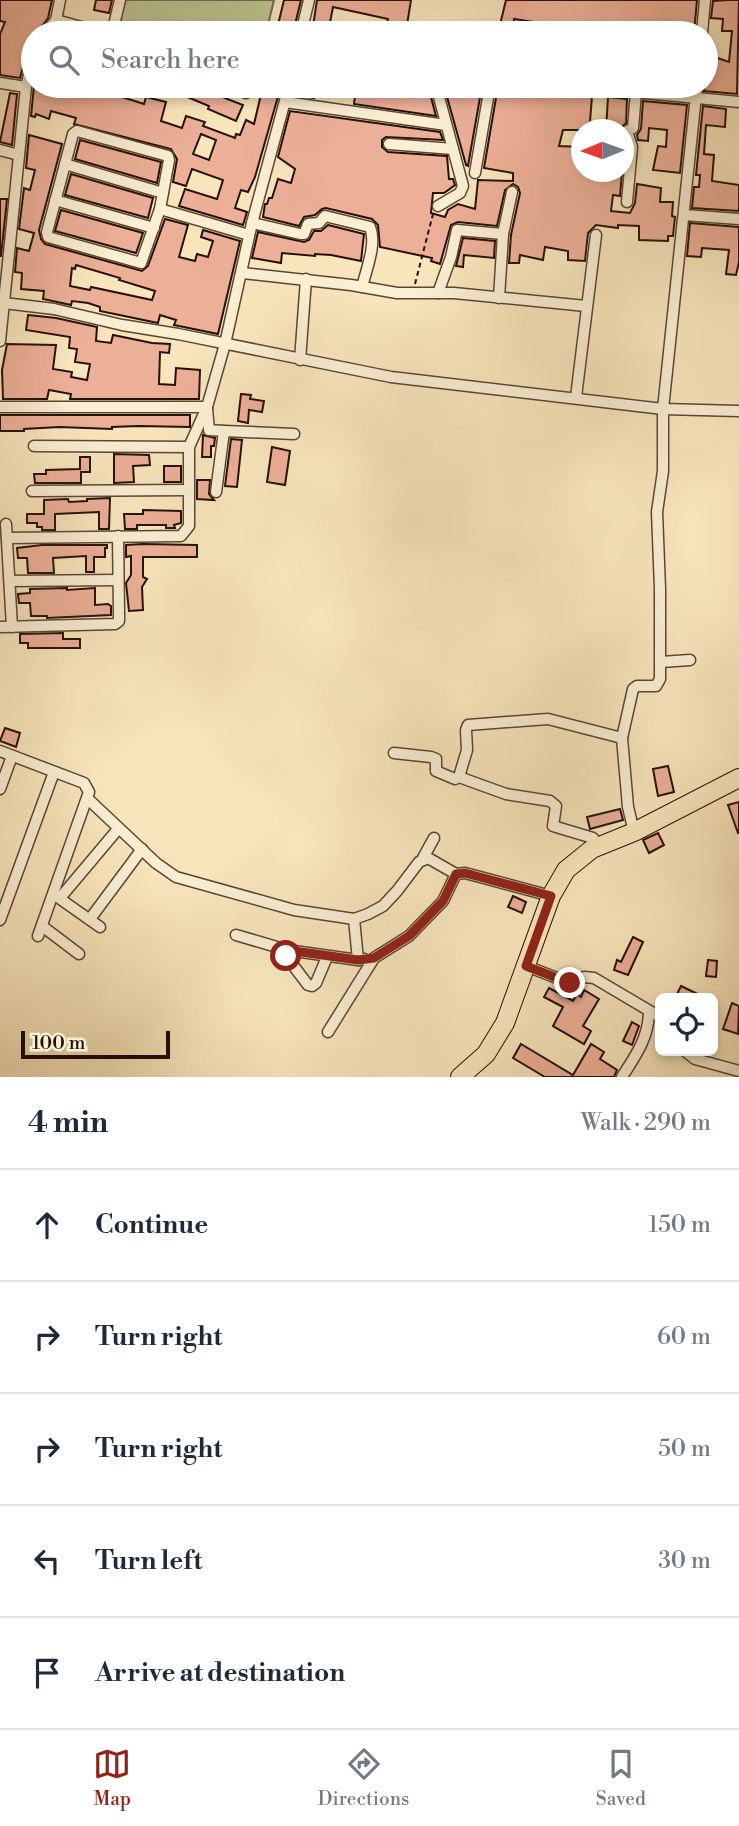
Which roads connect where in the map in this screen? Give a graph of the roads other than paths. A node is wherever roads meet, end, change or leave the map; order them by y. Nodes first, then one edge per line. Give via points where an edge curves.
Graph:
1 (60, 0) edge
2 (120, 0) edge
3 (309, 0) edge
4 (705, 0) edge
5 (56, 20) joint
6 (60, 21) edge
7 (116, 21) edge
8 (304, 21) edge
9 (703, 21) edge
10 (0, 83) edge
11 (21, 86) edge
12 (25, 98) edge
13 (286, 98) edge
14 (439, 98) edge
15 (488, 98) edge
16 (636, 98) edge
17 (687, 98) edge
18 (696, 99) junction
19 (285, 102) junction
20 (739, 102) edge
21 (425, 123) junction
22 (446, 125) junction
23 (389, 144) dead end
24 (423, 147) junction
25 (453, 149) junction
26 (0, 150) edge
27 (19, 155) junction
28 (65, 164) junction
29 (475, 173) dead end
30 (512, 191) dead end
31 (163, 193) junction
32 (0, 197) edge
33 (14, 198) junction
34 (55, 201) junction
35 (627, 202) dead end
36 (438, 206) road end
37 (160, 209) junction
38 (684, 215) junction
39 (739, 219) edge
40 (154, 228) junction
41 (251, 229) junction
42 (503, 234) junction
43 (596, 235) dead end
44 (5, 238) edge
45 (242, 273) junction
46 (306, 279) junction
47 (362, 287) junction
48 (3, 289) edge
49 (438, 293) junction
50 (499, 298) junction
51 (4, 303) junction
52 (586, 306) junction
53 (0, 341) edge
54 (225, 344) junction
55 (300, 360) junction
56 (576, 397) junction
57 (0, 407) edge
58 (207, 407) junction
59 (663, 409) junction
60 (739, 411) edge
61 (224, 432) junction
62 (294, 434) dead end
63 (34, 446) dead end
64 (189, 447) junction
65 (188, 489) junction
66 (32, 491) dead end
67 (216, 492) dead end
68 (6, 524) dead end
69 (118, 536) junction
70 (7, 538) junction
71 (118, 580) junction
72 (10, 581) junction
73 (0, 627) edge
74 (12, 627) junction
75 (690, 660) dead end
76 (661, 662) junction
77 (622, 738) junction
78 (0, 751) edge
79 (394, 753) dead end
80 (12, 756) junction
81 (54, 772) junction
82 (459, 778) junction
83 (739, 778) edge
84 (0, 789) edge
85 (88, 799) junction
86 (118, 829) junction
87 (634, 831) junction
88 (434, 838) dead end
89 (598, 846) junction
90 (142, 849) junction
91 (423, 858) junction
92 (456, 874) junction
93 (57, 896) junction
94 (551, 896) junction
95 (90, 919) junction
96 (354, 919) junction
97 (0, 920) edge
98 (100, 927) dead end
99 (236, 935) dead end
100 (287, 950) junction
101 (79, 954) dead end
102 (327, 957) junction
103 (374, 958) junction
104 (358, 960) junction
105 (526, 966) junction
106 (649, 1011) junction
107 (655, 1014) edge
108 (328, 1031) dead end
109 (691, 1056) edge
110 (739, 1071) edge
111 (460, 1077) edge
112 (622, 1077) edge

1 - 5 street
2 - 7 street
3 - 8 street
4 - 9 street
5 - 6 street
10 - 11 street
12 - 27 street
13 - 19 street
14 - 22 street
15 - 29 street
16 - 35 street via 634,128 628,130 632,147
17 - 18 street
18 - 20 street
18 - 38 street
19 - 21 street
19 - 41 street
21 - 22 street
21 - 24 street
22 - 25 street
23 - 24 street
24 - 25 street
25 - 36 street via 462,190
26 - 27 street
27 - 33 street
28 - 31 street
28 - 31 street via 77,131 166,155
28 - 34 street
30 - 42 street
31 - 37 street
32 - 33 street
33 - 44 street
34 - 40 street
34 - 40 street via 47,235 75,246 141,263
37 - 40 street
37 - 41 street
38 - 39 street
38 - 59 street
41 - 45 street
41 - 47 street via 304,234 308,224 319,223 325,216 370,227 372,243
42 - 49 street via 457,230
42 - 50 street
43 - 52 street
44 - 48 street
45 - 46 street
45 - 54 street
46 - 47 street
46 - 55 street
47 - 49 street via 412,295
48 - 51 street
49 - 50 street
50 - 52 street
51 - 53 street
51 - 54 street
52 - 56 street
54 - 55 street
54 - 58 street
55 - 56 street via 391,377
56 - 59 street
57 - 58 street
58 - 61 street via 209,430
58 - 64 street
59 - 60 street
59 - 76 street via 663,471 657,512
61 - 62 street
61 - 67 street
63 - 64 street
64 - 65 street
65 - 66 street
65 - 69 street via 189,526 181,536
68 - 70 street
69 - 70 street
69 - 71 street
70 - 72 street
71 - 72 street
71 - 74 street via 119,621 115,624
72 - 74 street
73 - 74 street
75 - 76 street
76 - 77 street via 659,684 634,689
77 - 82 street via 548,719 468,725
77 - 87 street
78 - 80 street
79 - 82 street via 431,757 436,759 436,771
80 - 81 street
80 - 84 street
81 - 85 street via 84,783
81 - 97 street
82 - 89 street via 506,794 550,801 556,806 553,826 593,838
83 - 87 main road
85 - 86 street
85 - 93 street
86 - 90 street
86 - 93 street
87 - 89 main road
88 - 91 street
89 - 94 main road via 566,870
90 - 95 street
90 - 96 street via 183,879 294,910
91 - 92 street
91 - 96 street via 383,906
92 - 94 street
92 - 103 street via 443,901 409,936
93 - 95 street
93 - 101 street via 40,931
94 - 105 main road
95 - 98 street
96 - 104 street
99 - 100 street
100 - 102 street
100 - 102 street via 290,963 312,986
102 - 104 street
103 - 104 street
103 - 108 street
105 - 106 street via 570,983 594,978
105 - 111 main road via 505,1023 486,1054
106 - 107 street
106 - 112 street via 645,1039
109 - 110 street

